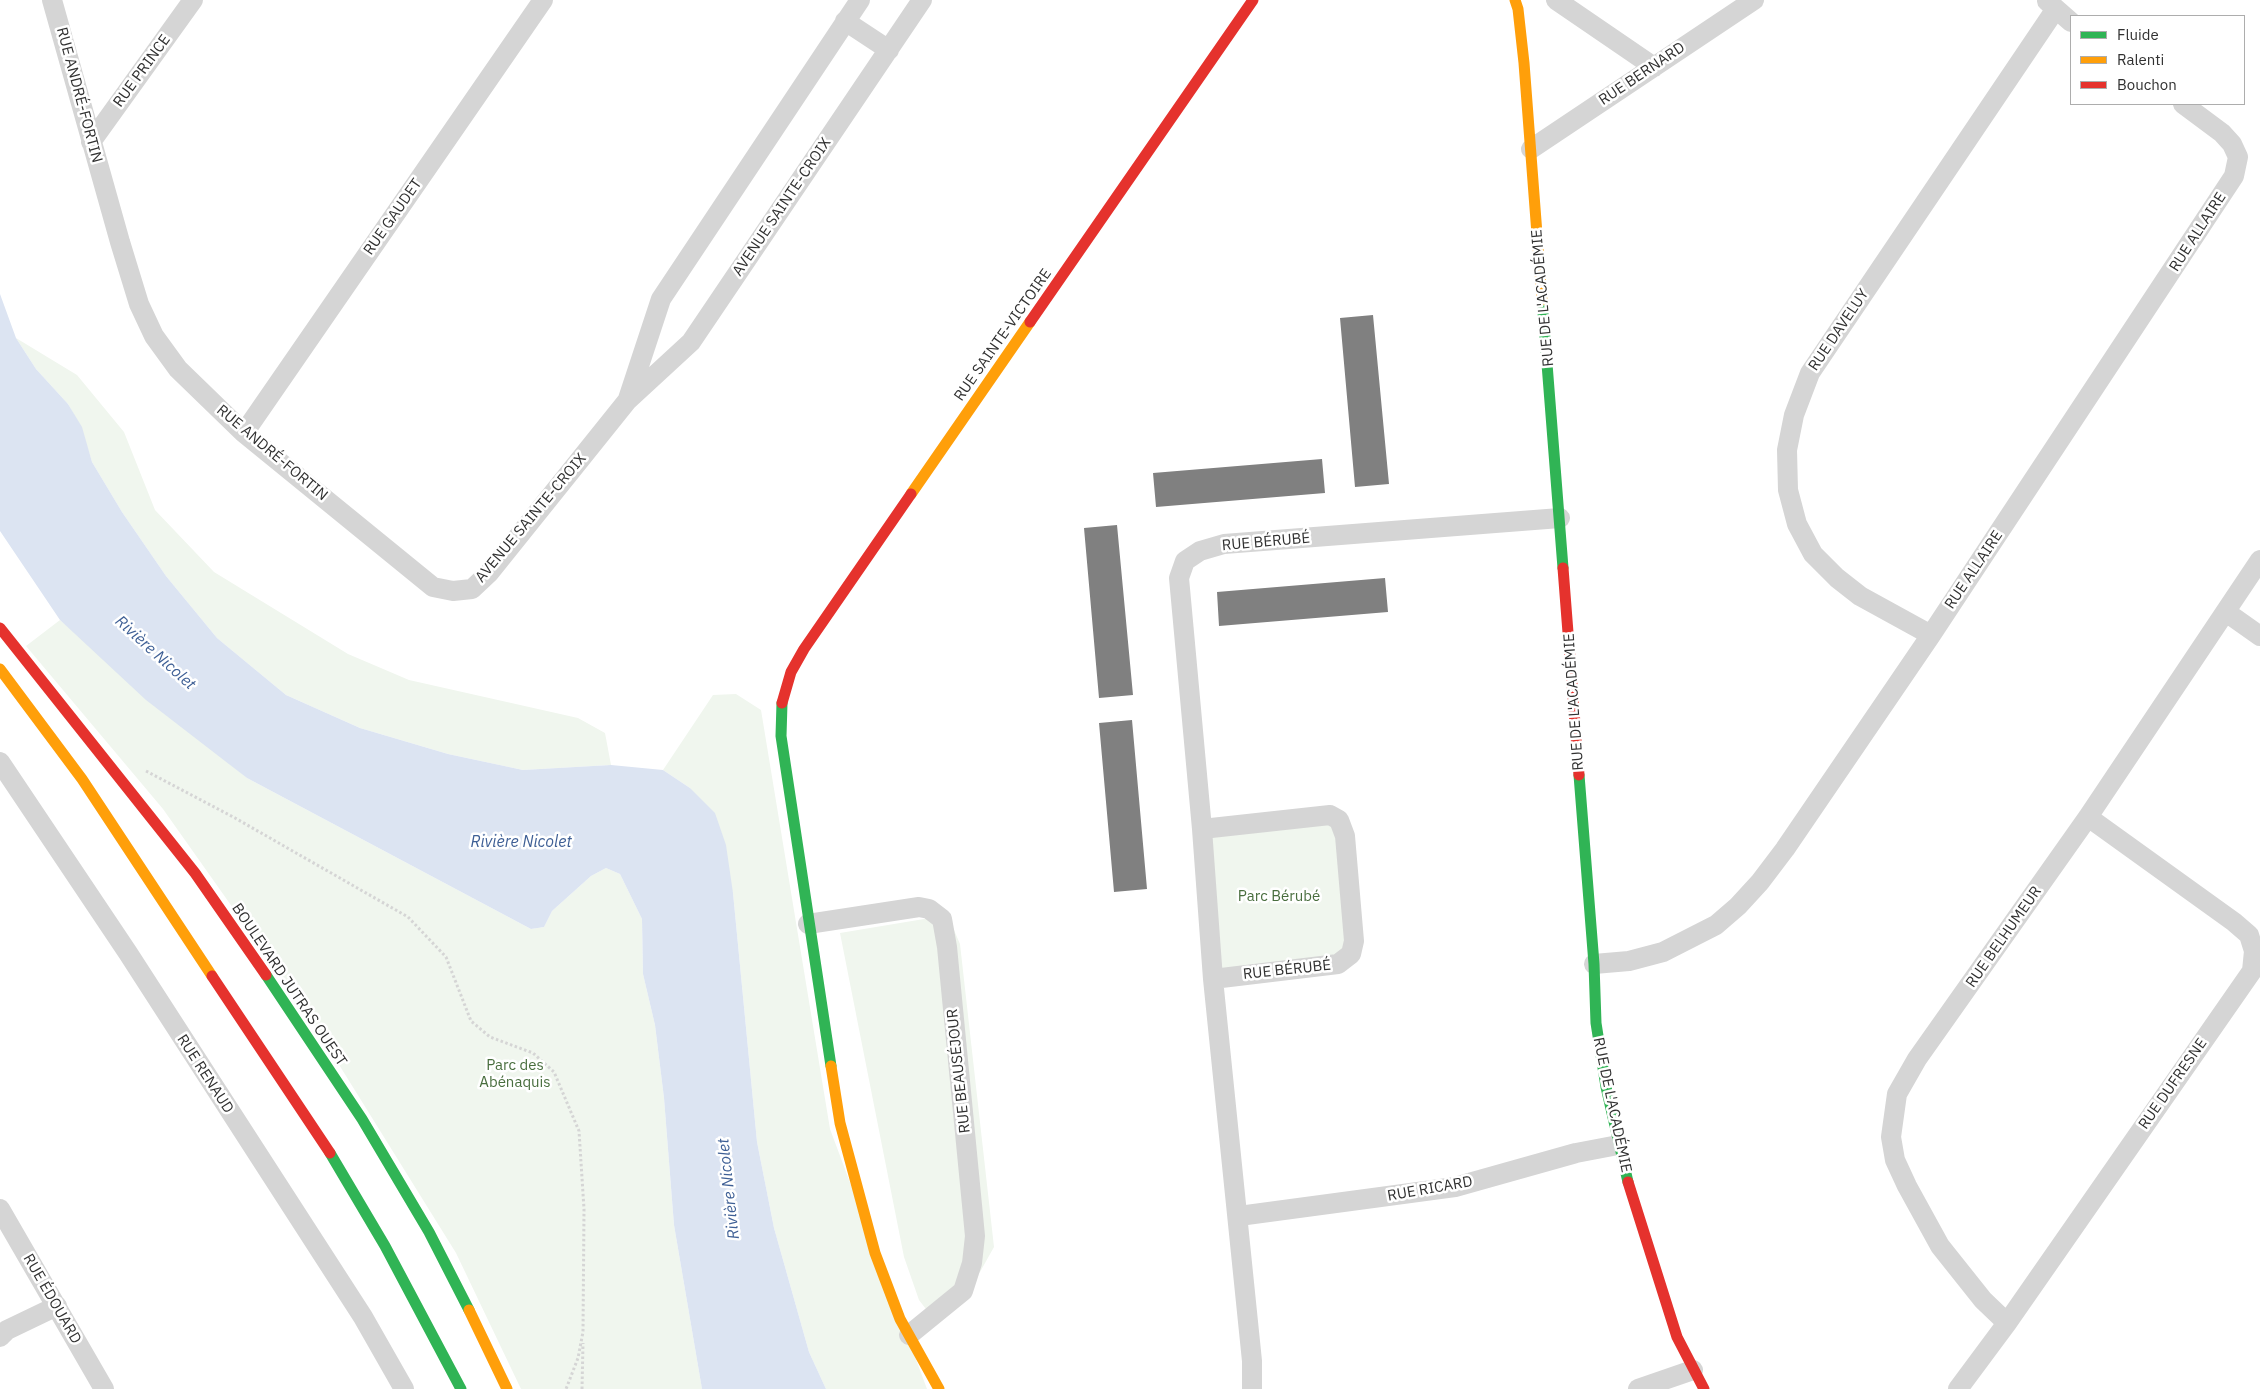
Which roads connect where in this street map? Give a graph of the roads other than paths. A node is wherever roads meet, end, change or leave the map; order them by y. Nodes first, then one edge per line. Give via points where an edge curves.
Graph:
1 (52, 0) edge
2 (193, 0) edge
3 (543, 0) edge
4 (860, 0) edge
5 (922, 0) edge
6 (1253, 0) edge
7 (1515, 0) edge
8 (1556, 0) edge
9 (1754, 0) edge
10 (2058, 11) edge
11 (845, 21) junction
12 (889, 50) junction
13 (1654, 67) junction
14 (2184, 105) edge
15 (91, 142) junction
16 (1531, 149) junction
17 (627, 401) junction
18 (244, 433) junction
19 (1560, 518) junction
20 (2260, 560) edge
21 (472, 589) joint
22 (2226, 612) junction
23 (0, 628) edge
24 (1931, 635) junction
25 (2260, 636) edge
26 (0, 669) edge
27 (0, 762) edge
28 (2088, 817) junction
29 (1202, 829) junction
30 (808, 924) junction
31 (1594, 964) junction
32 (1213, 979) junction
33 (1618, 1145) junction
34 (0, 1209) edge
35 (1239, 1216) junction
36 (57, 1306) junction
37 (2007, 1323) junction
38 (908, 1335) junction
39 (0, 1337) edge
40 (1693, 1370) junction
41 (104, 1389) edge
42 (404, 1389) edge
43 (461, 1389) edge
44 (507, 1389) edge
45 (939, 1389) edge
46 (1252, 1389) edge
47 (1638, 1389) edge
48 (1704, 1389) edge
49 (1958, 1389) edge

1 - 15 street, RUE ANDRÉ-FORTIN
2 - 15 street, RUE PRINCE
3 - 18 street, RUE GAUDET
4 - 11 street, AVENUE SAINTE-CROIX
5 - 12 street, AVENUE SAINTE-CROIX
6 - 30 street, RUE SAINTE-VICTOIRE via 791,672 781,709 781,736
7 - 16 street, RUE DE L'ACADÉMIE
8 - 13 street
9 - 13 street, RUE BERNARD
10 - 24 street, RUE DAVELUY via 1810,372 1792,424 1787,450 1788,490 1797,524 1813,554 1860,596
11 - 12 street
11 - 17 street, AVENUE SAINTE-CROIX via 661,299
12 - 17 street, AVENUE SAINTE-CROIX via 691,342
13 - 16 street, RUE BERNARD
14 - 24 street, RUE ALLAIRE via 2232,144 2238,157 2234,176
15 - 18 street, RUE ANDRÉ-FORTIN via 139,304 154,336 178,369
16 - 19 street, RUE DE L'ACADÉMIE
17 - 21 street, AVENUE SAINTE-CROIX via 490,573
18 - 21 street, RUE ANDRÉ-FORTIN via 433,587 453,592
19 - 29 street, RUE BÉRUBÉ via 1224,544 1200,551 1185,561 1179,578
19 - 31 street, RUE DE L'ACADÉMIE
20 - 22 street, RUE BELHUMEUR
22 - 25 street
22 - 28 street, RUE BELHUMEUR
23 - 44 street, BOULEVARD JUTRAS OUEST via 195,874 362,1118 429,1232
24 - 31 street, RUE ALLAIRE via 1785,849 1738,906 1716,925 1663,952 1630,961
26 - 43 street via 82,779 318,1132 385,1246
27 - 42 street, RUE RENAUD via 364,1317
28 - 37 street, RUE BELHUMEUR via 1917,1059 1897,1094 1893,1117 1891,1137 1895,1160 1923,1217 1963,1276
28 - 37 street, RUE DUFRESNE via 2249,935 2254,952 2252,970
29 - 32 street, RUE BÉRUBÉ
29 - 32 street, RUE BÉRUBÉ via 1330,815 1339,820 1345,836 1354,941 1351,954 1338,964
30 - 38 street via 840,1123 875,1253
30 - 38 street, RUE BEAUSÉJOUR via 919,907 942,919 975,1236 972,1264 963,1291
31 - 33 street, RUE DE L'ACADÉMIE via 1596,1023
32 - 35 street, RUE BÉRUBÉ
33 - 35 street, RUE RICARD via 1576,1153 1455,1187
33 - 40 street, RUE DE L'ACADÉMIE via 1678,1337
34 - 36 street, RUE ÉDOUARD
35 - 46 street, RUE BÉRUBÉ
36 - 39 street via 7,1330
36 - 41 street, RUE ÉDOUARD
37 - 49 street, RUE DUFRESNE
38 - 45 street
40 - 47 street
40 - 48 street, RUE DE L'ACADÉMIE

